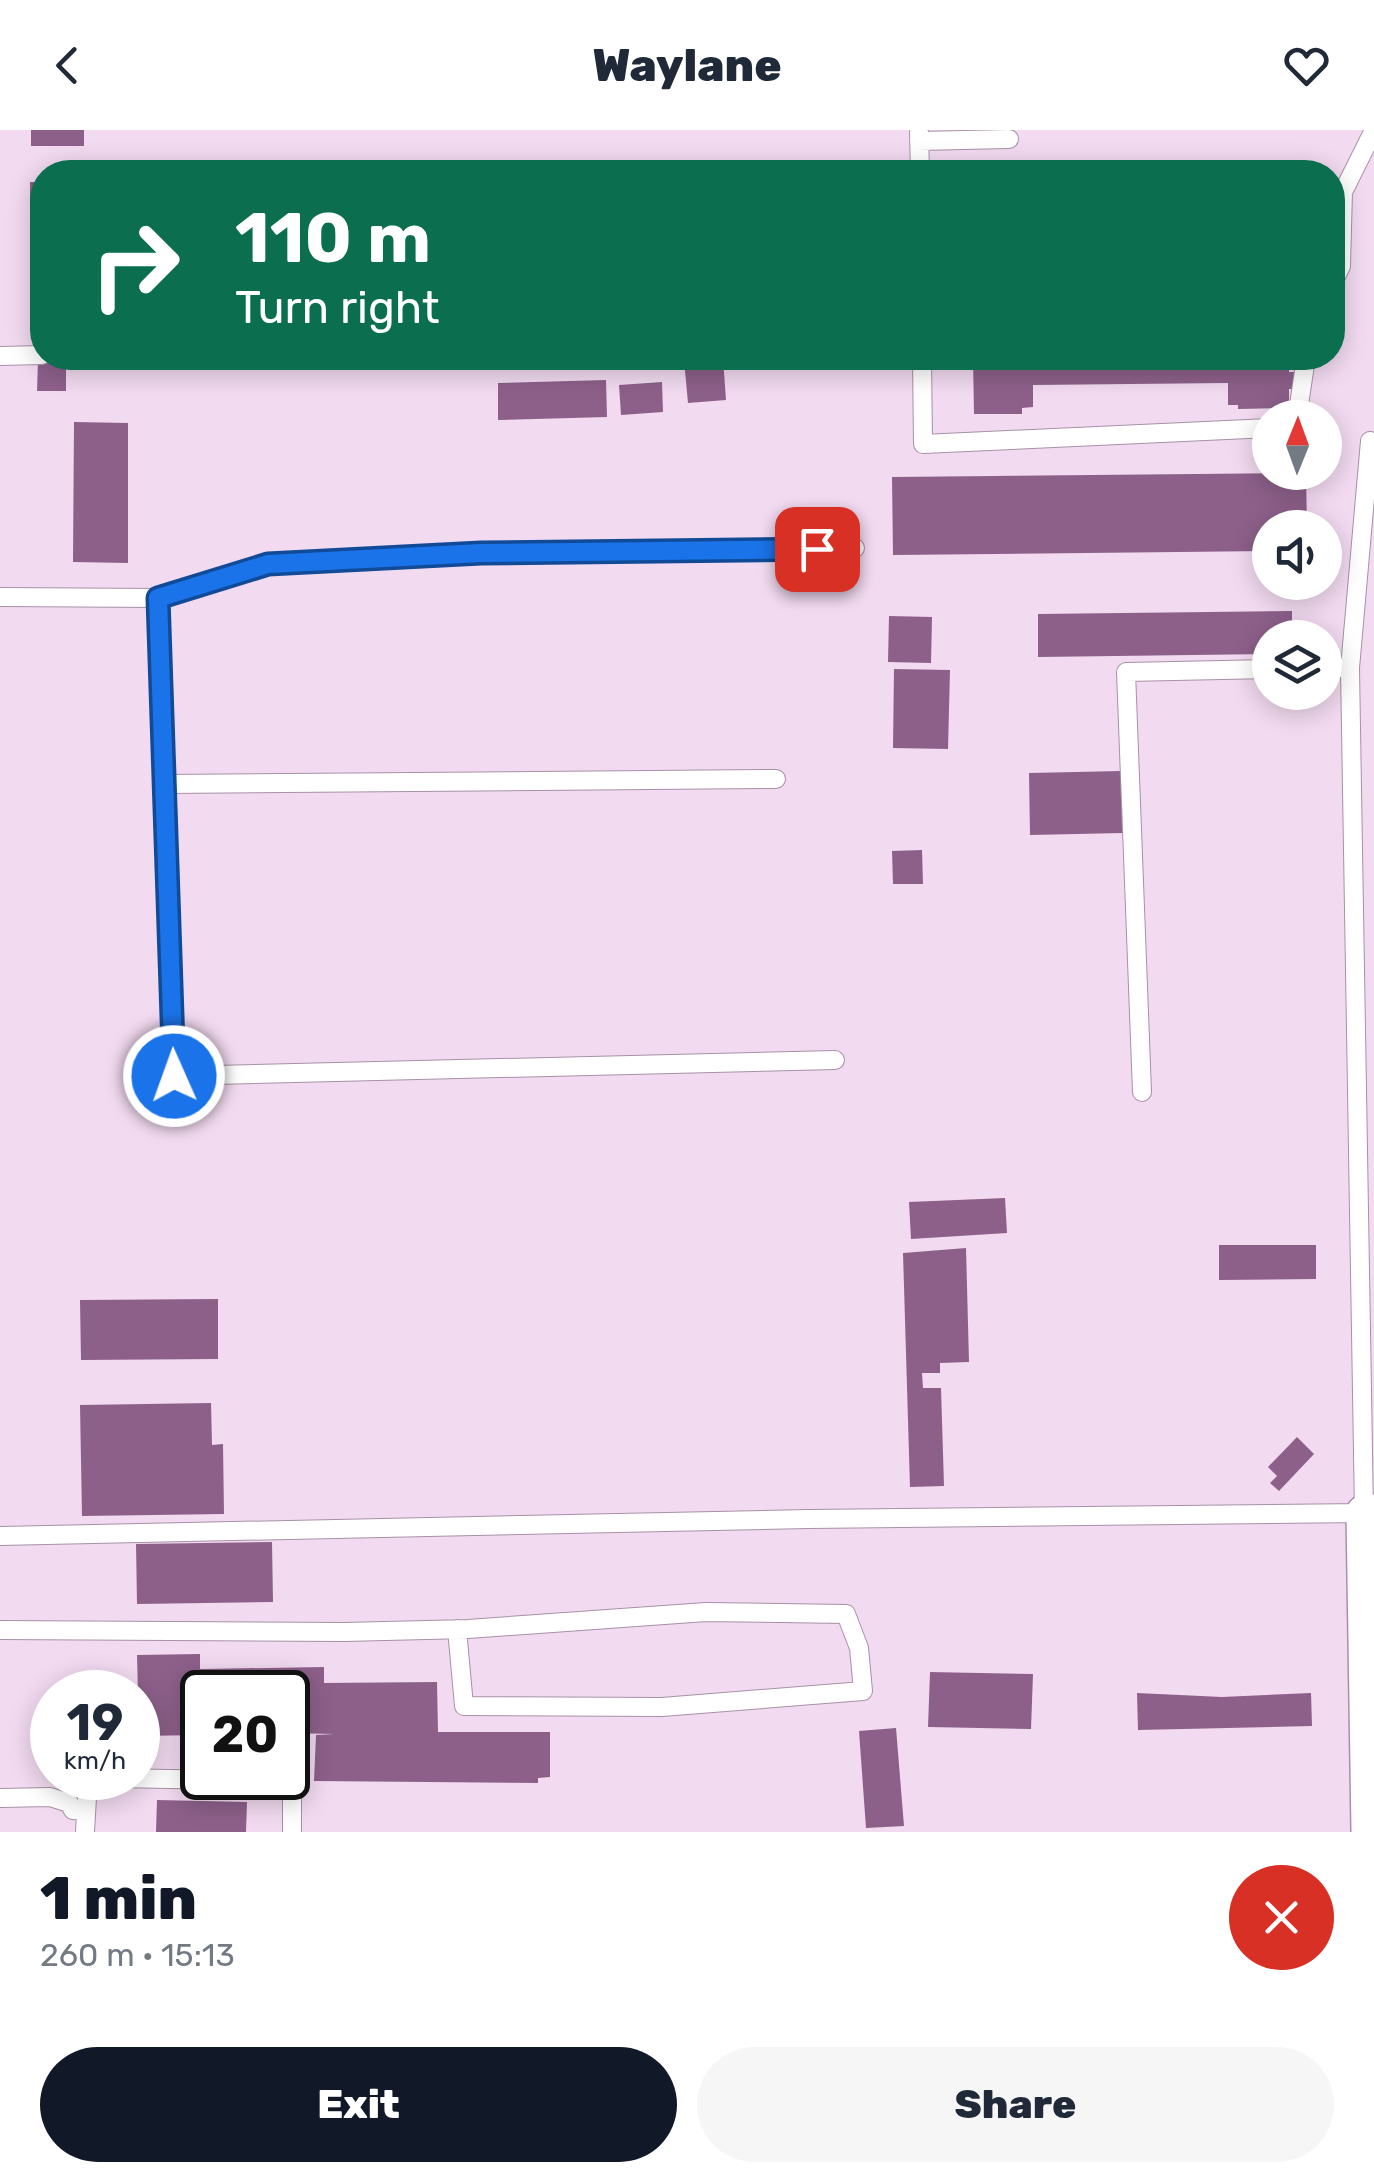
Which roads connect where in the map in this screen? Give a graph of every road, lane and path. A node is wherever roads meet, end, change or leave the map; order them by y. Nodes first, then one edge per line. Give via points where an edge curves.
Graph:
1 (1373, 132) edge
2 (919, 136) edge
3 (1008, 139) dead end
4 (1345, 188) edge
5 (30, 355) edge
6 (0, 356) edge
7 (922, 370) edge
8 (1304, 370) edge
9 (1300, 400) edge
10 (1252, 429) edge
11 (1370, 441) dead end
12 (856, 548) dead end
13 (0, 597) edge
14 (158, 598) junction
15 (1342, 668) edge
16 (1350, 668) junction
17 (1252, 669) edge
18 (776, 779) dead end
19 (165, 784) junction
20 (1365, 875) edge
21 (835, 1060) dead end
22 (1142, 1092) dead end
23 (1368, 1341) edge
24 (1369, 1513) edge
25 (0, 1536) edge
26 (457, 1629) junction
27 (0, 1630) edge
28 (0, 1798) edge
29 (86, 1811) junction
30 (1368, 1830) edge
31 (85, 1832) edge
32 (292, 1832) edge

1 - 4 lane
2 - 3 lane
5 - 6 lane
7 - 10 lane via 922,444
8 - 9 lane
11 - 16 lane
12 - 14 lane via 481,553 268,564
13 - 14 lane
14 - 19 lane
15 - 16 lane
16 - 20 lane
17 - 22 lane via 1126,672
18 - 19 lane
19 - 21 lane via 174,1076
20 - 23 lane
23 - 24 lane
24 - 25 lane
24 - 30 street
26 - 26 lane via 706,1612 846,1614 863,1691 662,1706 464,1706
26 - 27 lane
28 - 29 lane via 50,1797
29 - 31 lane
29 - 32 lane via 93,1778 280,1778 292,1786

